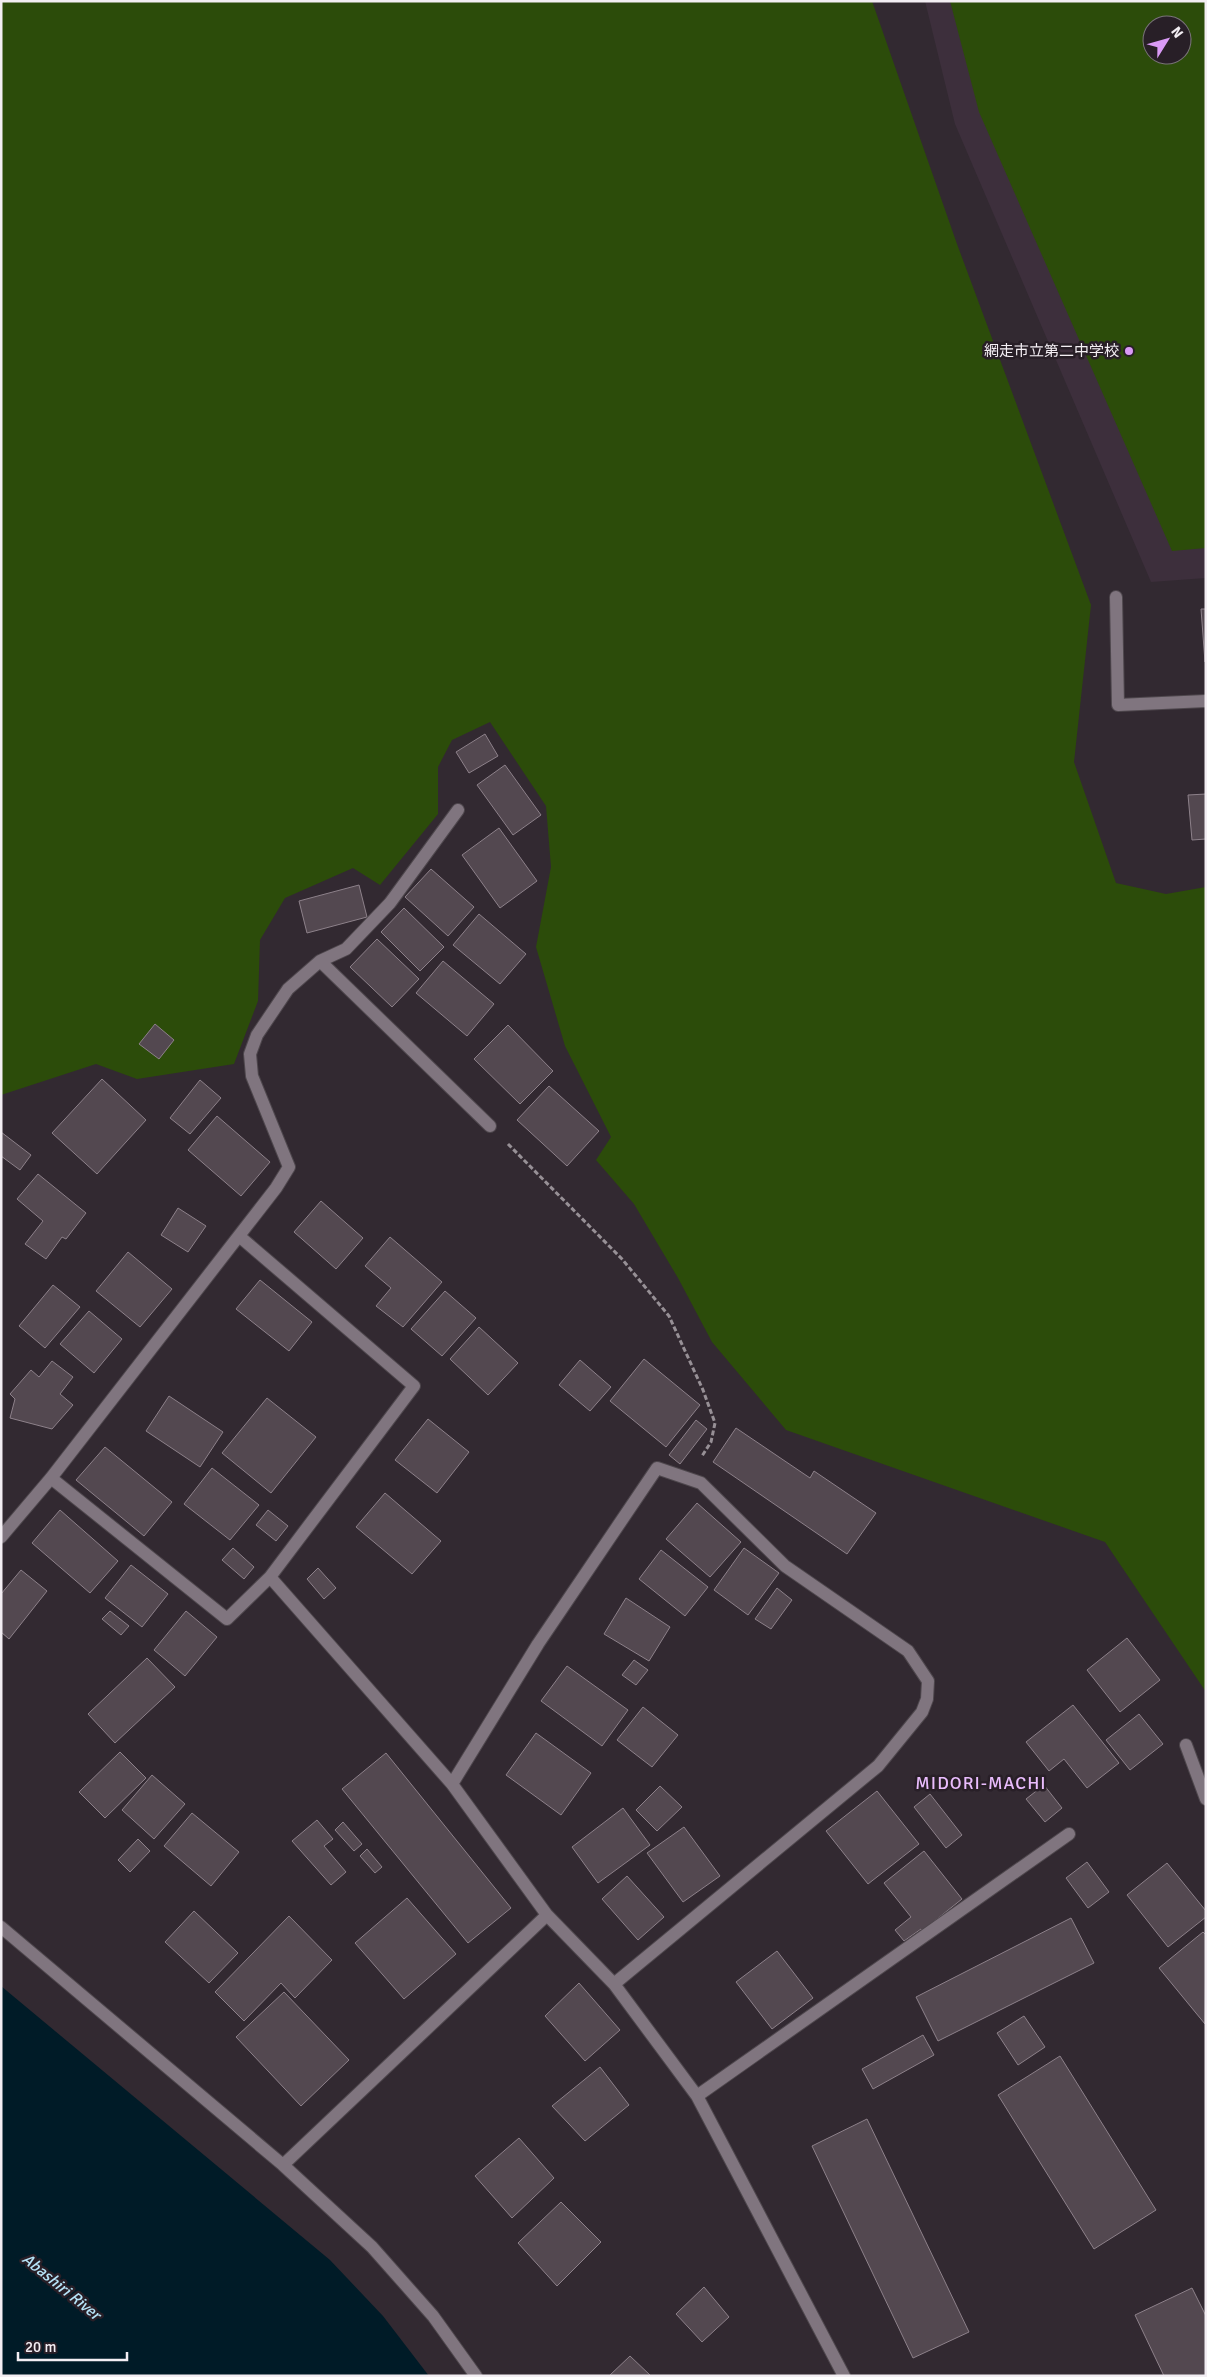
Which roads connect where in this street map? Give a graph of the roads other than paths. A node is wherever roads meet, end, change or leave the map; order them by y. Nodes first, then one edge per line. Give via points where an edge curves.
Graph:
1 (1116, 597) dead end
2 (1206, 701) edge
3 (458, 810) dead end
4 (320, 960) junction
5 (490, 1126) road end
6 (238, 1236) junction
7 (51, 1478) junction
8 (1, 1537) edge
9 (270, 1577) junction
10 (1186, 1745) dead end
11 (452, 1784) junction
12 (1206, 1799) edge
13 (1069, 1834) dead end
14 (547, 1915) junction
15 (1, 1927) edge
16 (614, 1984) junction
17 (697, 2096) junction
18 (284, 2165) junction
19 (476, 2376) edge
20 (844, 2376) edge

1 - 2 street via 1118,705
3 - 4 street via 390,903 346,949
4 - 5 street
4 - 6 street via 288,989 274,1007 250,1054 252,1076 289,1167
6 - 7 street
6 - 9 street via 414,1386
7 - 8 street
7 - 9 street via 227,1620
9 - 11 street
10 - 12 street
11 - 14 street
11 - 16 street via 538,1644 657,1468 701,1483 785,1566 908,1651 928,1681 927,1699 922,1712 878,1766
13 - 17 street
14 - 16 street
14 - 18 street
15 - 18 street
16 - 17 street
17 - 20 street
18 - 19 street via 372,2247 433,2316

